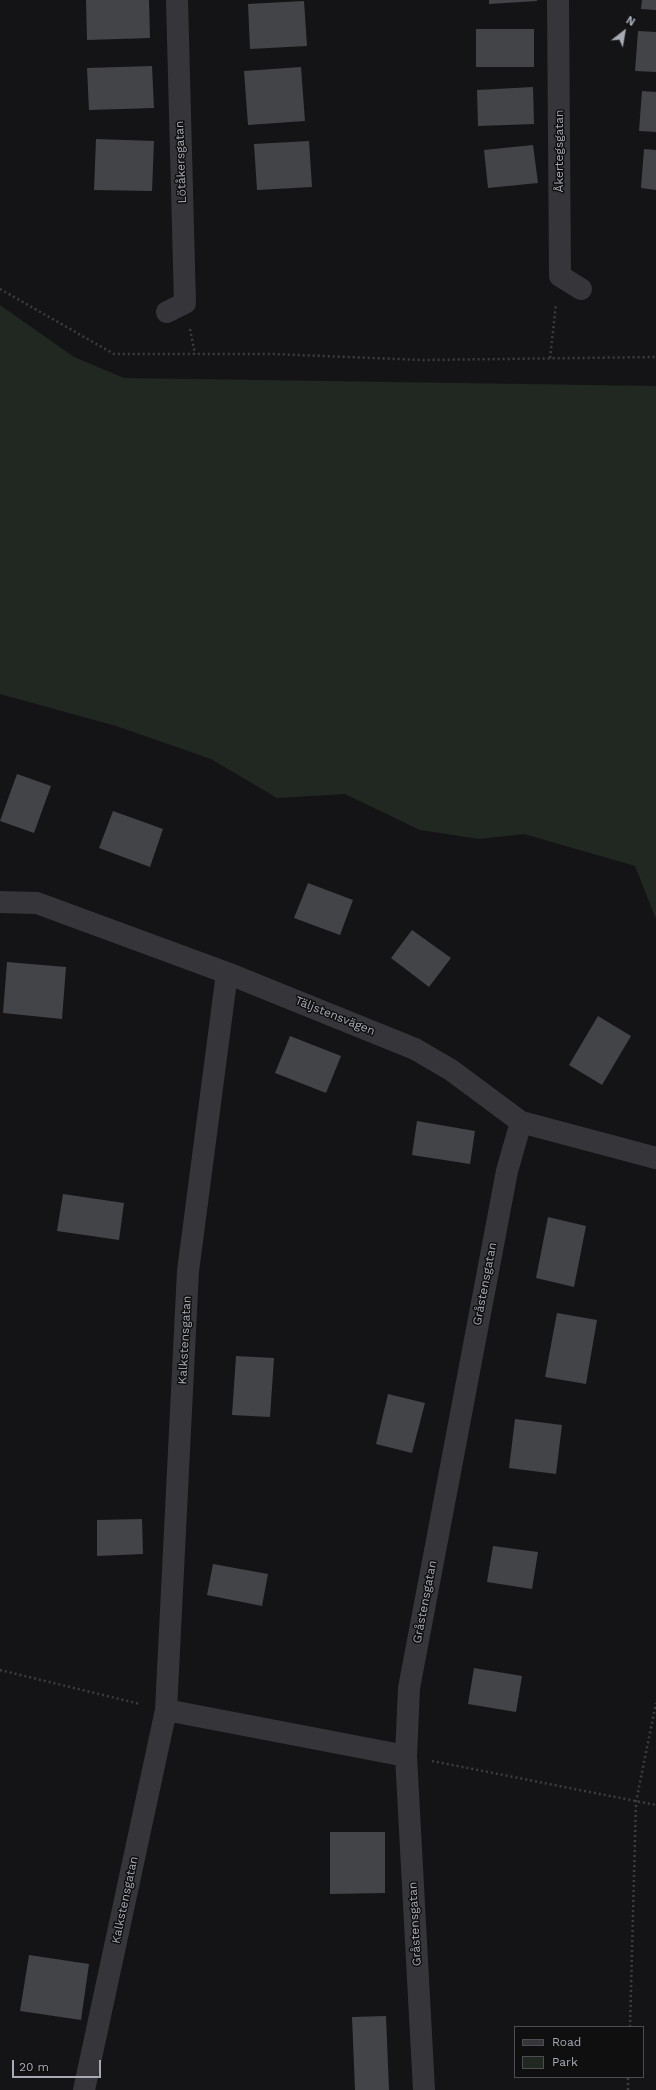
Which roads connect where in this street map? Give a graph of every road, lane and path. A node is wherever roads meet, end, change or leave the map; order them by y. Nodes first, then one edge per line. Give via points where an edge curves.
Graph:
1 (177, 0) edge
2 (558, 0) edge
3 (560, 276) junction
4 (0, 289) edge
5 (581, 289) dead end
6 (167, 312) dead end
7 (656, 357) edge
8 (550, 358) junction
9 (0, 902) edge
10 (227, 972) junction
11 (521, 1122) junction
12 (656, 1158) edge
13 (0, 1670) edge
14 (656, 1703) edge
15 (166, 1710) junction
16 (406, 1756) junction
17 (636, 1802) junction
18 (656, 1805) edge
19 (630, 2026) edge
20 (628, 2078) edge
21 (84, 2090) edge
22 (424, 2090) edge
23 (628, 2090) edge

1 - 6 street, Lötåkersgatan via 185,303
2 - 3 street, Åkertegsgatan
3 - 5 street
3 - 8 path
4 - 8 path via 114,354 274,354 422,360
7 - 8 path
9 - 10 street, Täljstensvägen via 37,903
10 - 11 street, Täljstensvägen via 415,1049 451,1070
10 - 15 street, Kalkstensgatan via 188,1271
11 - 12 street, Täljstensvägen
11 - 16 street, Gråstensgatan via 507,1172 409,1688
13 - 15 path
14 - 17 path
15 - 16 street
15 - 21 street, Kalkstensgatan
16 - 17 path
16 - 22 street, Gråstensgatan
17 - 18 path
17 - 19 path
20 - 23 path

